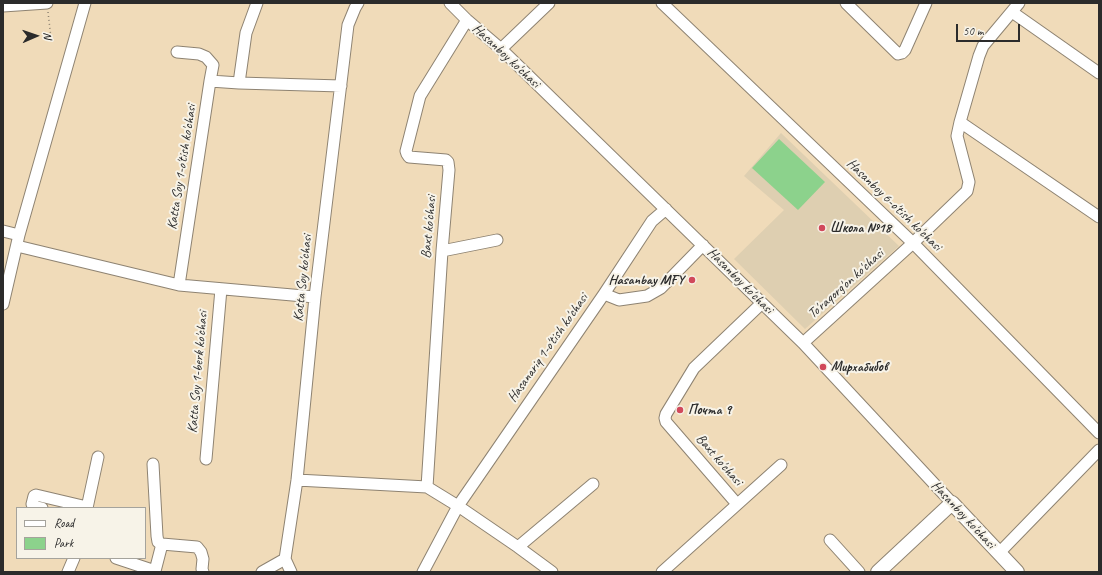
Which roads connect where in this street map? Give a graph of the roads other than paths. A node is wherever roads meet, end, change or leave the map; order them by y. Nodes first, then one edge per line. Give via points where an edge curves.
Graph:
1 (47, 3) edge
2 (85, 3) edge
3 (257, 3) edge
4 (358, 3) edge
5 (450, 3) edge
6 (549, 3) edge
7 (662, 3) edge
8 (846, 3) edge
9 (926, 3) edge
10 (1019, 3) edge
11 (3, 6) edge
12 (1012, 12) junction
13 (468, 20) junction
14 (501, 49) junction
15 (177, 52) dead end
16 (1099, 73) edge
17 (210, 81) junction
18 (239, 83) junction
19 (341, 86) junction
20 (960, 122) junction
21 (666, 209) junction
22 (1099, 217) edge
23 (3, 231) edge
24 (18, 240) junction
25 (497, 240) dead end
26 (913, 243) junction
27 (703, 245) junction
28 (442, 251) junction
29 (179, 285) junction
30 (221, 289) junction
31 (604, 294) junction
32 (315, 297) junction
33 (762, 303) junction
34 (3, 304) edge
35 (803, 343) junction
36 (1099, 433) edge
37 (1099, 450) edge
38 (98, 457) dead end
39 (206, 459) dead end
40 (153, 464) dead end
41 (781, 465) dead end
42 (297, 480) junction
43 (593, 484) dead end
44 (427, 487) junction
45 (952, 503) junction
46 (737, 504) junction
47 (458, 506) junction
48 (38, 507) edge
49 (83, 507) edge
50 (87, 507) edge
51 (830, 540) dead end
52 (162, 544) junction
53 (518, 547) junction
54 (999, 553) junction
55 (74, 559) edge
56 (119, 559) edge
57 (285, 559) junction
58 (155, 571) edge
59 (68, 572) edge
60 (203, 572) edge
61 (262, 572) edge
62 (291, 572) edge
63 (423, 572) edge
64 (552, 572) edge
65 (662, 572) edge
66 (859, 572) edge
67 (878, 572) edge
68 (1017, 572) edge

1 - 11 street
2 - 24 street
3 - 18 street via 246,33
4 - 19 street, Katta Soy ko'chasi via 348,25
5 - 13 street, Hasanboy ko'chasi
6 - 14 street
7 - 26 street, Hasanboy 6-o'tish ko'chasi
8 - 9 street via 898,54 905,50
10 - 12 street, To'raqorg'on ko'chasi
12 - 16 street
12 - 20 street, To'raqorg'on ko'chasi via 983,46
13 - 14 street, Hasanboy ko'chasi
13 - 28 street, Baxt ko'chasi via 420,96 406,150 409,157 448,162
14 - 21 street, Hasanboy ko'chasi
15 - 17 street, Katta Soy 1-o'tish ko'chasi via 206,57 213,65
17 - 18 street
17 - 29 street, Katta Soy 1-o'tish ko'chasi
18 - 19 street
19 - 32 street, Katta Soy ko'chasi
20 - 22 street
20 - 26 street, To'raqorg'on ko'chasi via 957,136 969,182 967,191
21 - 27 street, Hasanboy ko'chasi
21 - 31 street, Hasanariq 1-o'tish ko'chasi via 652,221
23 - 24 street
24 - 29 street
24 - 34 street
25 - 28 street
26 - 35 street, To'raqorg'on ko'chasi
26 - 36 street, Hasanboy 6-o'tish ko'chasi
27 - 31 street via 661,288 647,296 619,300
27 - 33 street, Hasanboy ko'chasi
28 - 44 street, Baxt ko'chasi
29 - 30 street
30 - 32 street
30 - 39 street, Katta Soy 1-berk ko'chasi
31 - 47 street, Hasanariq 1-o'tish ko'chasi
32 - 42 street, Katta Soy ko'chasi
33 - 35 street, Hasanboy ko'chasi
33 - 46 street, Baxt ko'chasi via 694,368 665,418
35 - 45 street, Hasanboy ko'chasi
37 - 54 street
38 - 50 street
40 - 52 street via 157,536 158,542
41 - 46 street
42 - 44 street
42 - 57 street, Katta Soy ko'chasi
43 - 53 street
44 - 47 street
45 - 54 main road, Hasanboy ko'chasi
45 - 67 main road
46 - 65 street, Baxt ko'chasi
47 - 53 street
47 - 63 street, Hasanariq 1-o'tish ko'chasi
48 - 49 street via 32,504 36,495
51 - 66 street
52 - 58 street
52 - 60 street via 197,547 203,559
53 - 64 street
54 - 68 main road, Hasanboy ko'chasi
55 - 59 street
56 - 58 street
57 - 61 street
57 - 62 street

